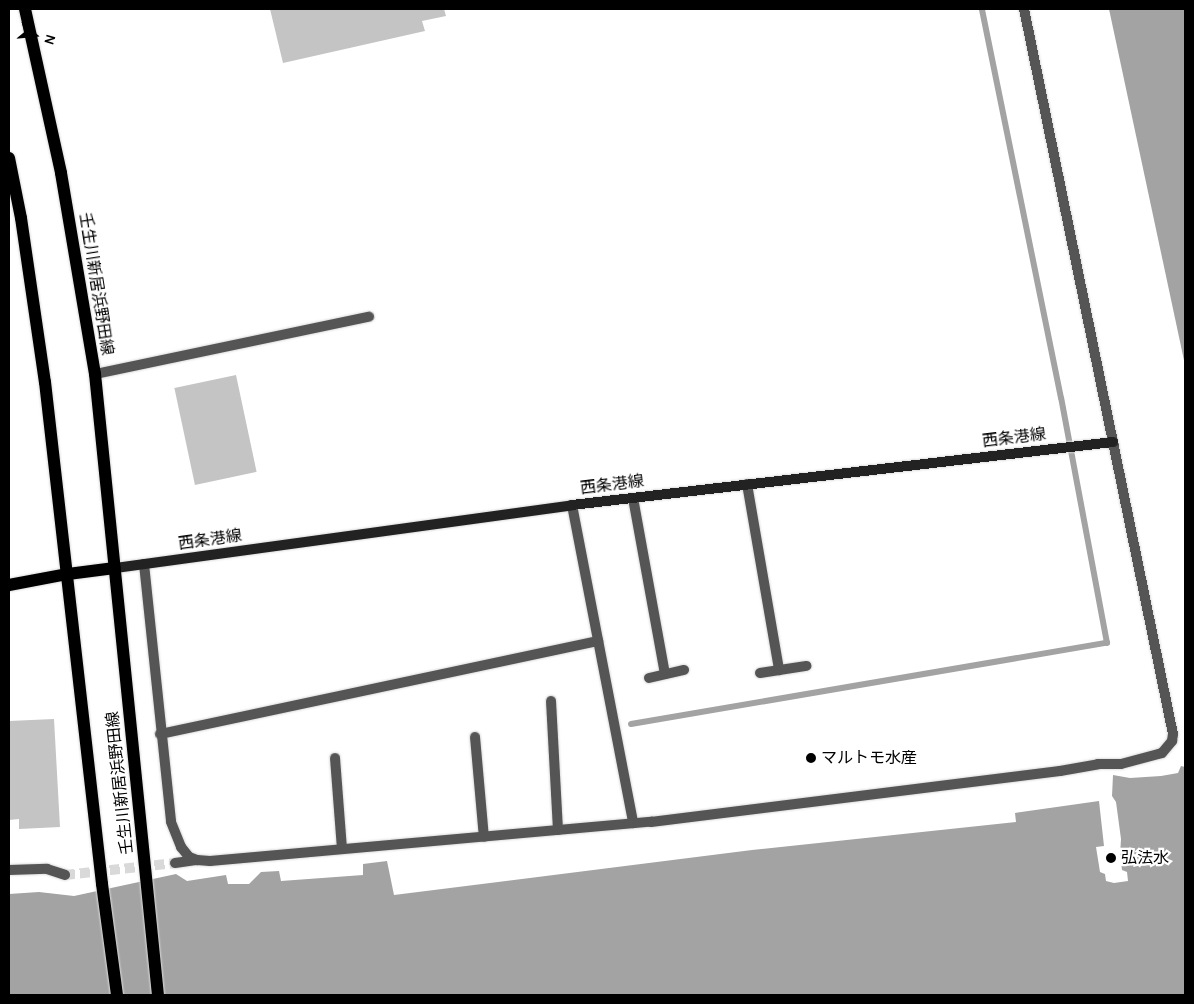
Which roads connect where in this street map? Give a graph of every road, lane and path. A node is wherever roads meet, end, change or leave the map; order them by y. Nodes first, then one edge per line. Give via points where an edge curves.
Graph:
1 (25, 9) edge
2 (1024, 9) edge
3 (9, 158) edge
4 (369, 317) dead end
5 (94, 374) junction
6 (1113, 442) junction
7 (747, 484) junction
8 (633, 498) junction
9 (572, 505) junction
10 (144, 564) junction
11 (115, 568) junction
12 (68, 574) junction
13 (9, 586) edge
14 (598, 641) junction
15 (806, 666) dead end
16 (684, 670) dead end
17 (779, 670) junction
18 (760, 673) dead end
19 (665, 674) junction
20 (649, 678) dead end
21 (551, 701) dead end
22 (160, 734) junction
23 (474, 738) dead end
24 (336, 758) dead end
25 (633, 823) junction
26 (558, 830) junction
27 (484, 837) junction
28 (342, 849) junction
29 (197, 860) junction
30 (175, 863) tunnel mouth
31 (9, 870) edge
32 (65, 875) tunnel mouth
33 (117, 995) edge
34 (158, 995) edge

1 - 5 main road, 壬生川新居浜野田線 via 61,173
2 - 6 street
3 - 12 main road, 壬生川新居浜野田線 via 44,373
4 - 5 street
5 - 11 main road, 壬生川新居浜野田線
6 - 7 main road, 西条港線
6 - 25 street via 1173,734 1172,741 1162,753 1121,764 1098,764
7 - 8 main road, 西条港線
7 - 17 street
8 - 9 main road, 西条港線
8 - 19 street
9 - 10 main road, 西条港線
9 - 14 street
10 - 11 main road, 西条港線
10 - 22 street
11 - 12 main road
11 - 34 main road, 壬生川新居浜野田線
12 - 13 main road
12 - 33 main road, 壬生川新居浜野田線
14 - 22 street
14 - 25 street
15 - 17 street
16 - 19 street
17 - 18 street
19 - 20 street
21 - 26 street
22 - 29 street via 171,822 181,847 189,857
23 - 27 street
24 - 28 street
25 - 26 street
26 - 27 street
27 - 28 street
28 - 29 street
29 - 30 street
31 - 32 street via 47,869

